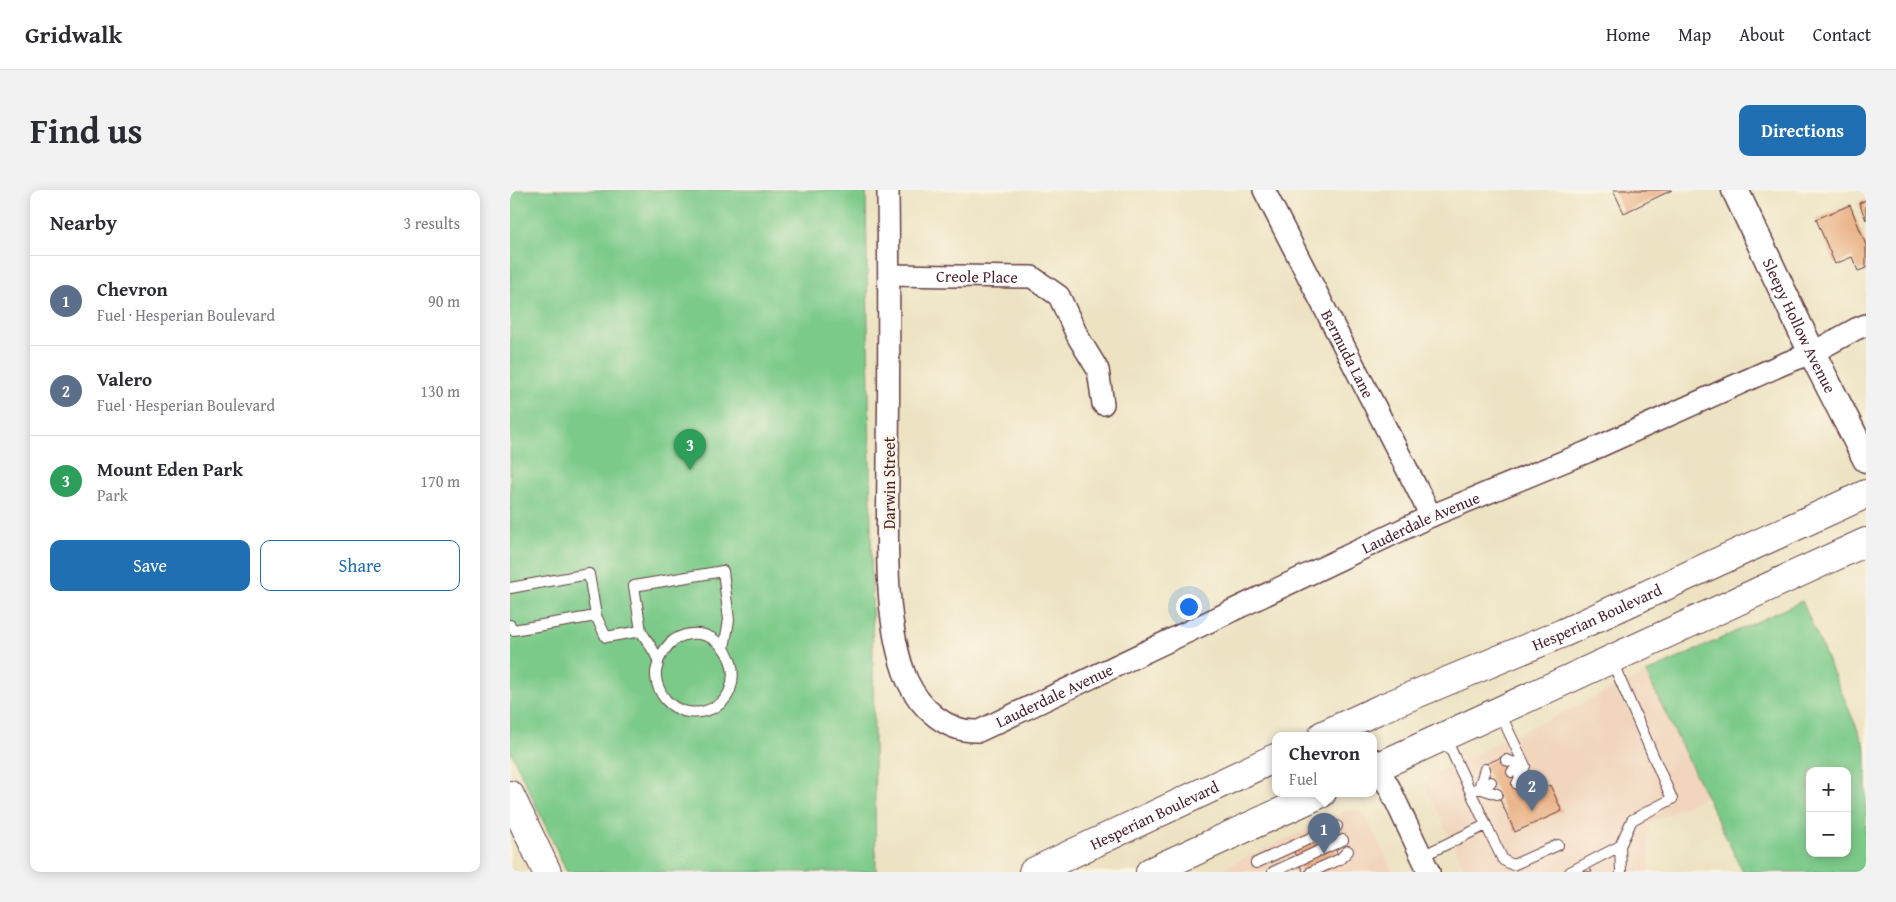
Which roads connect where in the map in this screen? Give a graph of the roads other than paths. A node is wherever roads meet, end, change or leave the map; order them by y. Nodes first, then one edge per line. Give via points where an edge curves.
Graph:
1 (888, 190) edge
2 (1264, 190) edge
3 (1735, 190) edge
4 (889, 275) junction
5 (1866, 325) edge
6 (1812, 354) junction
7 (1103, 404) dead end
8 (1866, 459) edge
9 (1866, 494) edge
10 (1431, 516) junction
11 (1866, 542) edge
12 (510, 588) edge
13 (596, 616) junction
14 (510, 625) edge
15 (641, 631) junction
16 (724, 648) junction
17 (1611, 659) junction
18 (658, 661) junction
19 (1499, 710) junction
20 (1356, 728) edge
21 (979, 731) joint
22 (1337, 732) edge
23 (1444, 735) junction
24 (1272, 759) edge
25 (1506, 760) dead end
26 (1377, 764) edge
27 (1525, 766) junction
28 (1485, 769) dead end
29 (1377, 770) edge
30 (1512, 772) dead end
31 (1491, 782) dead end
32 (1517, 784) dead end
33 (1475, 789) junction
34 (1496, 794) dead end
35 (510, 795) edge
36 (1313, 797) edge
37 (1486, 825) junction
38 (1337, 826) dead end
39 (1343, 840) dead end
40 (1558, 845) dead end
41 (1620, 846) junction
42 (1348, 851) dead end
43 (1256, 863) dead end
44 (1425, 864) edge
45 (547, 872) edge
46 (1033, 872) edge
47 (1150, 872) edge
48 (1274, 872) edge
49 (1311, 872) edge
50 (1570, 872) edge
51 (1621, 872) edge

1 - 4 street, Darwin Street
2 - 10 street, Bermuda Lane
3 - 6 street, Sleepy Hollow Avenue
4 - 7 street, Creole Place via 1032,277 1059,296 1098,370
4 - 21 street, Darwin Street via 889,571 898,651 908,681 927,710 952,728
5 - 6 street, Lauderdale Avenue
6 - 8 street, Sleepy Hollow Avenue
6 - 10 street, Lauderdale Avenue
9 - 20 main road, Hesperian Boulevard
10 - 21 street, Lauderdale Avenue
11 - 17 main road
12 - 13 lane via 589,574
13 - 14 lane via 513,630
13 - 15 lane via 606,637
15 - 16 lane via 634,586 723,572 729,620
15 - 18 lane
16 - 18 lane via 714,639 687,635 664,649
16 - 18 lane via 731,658 733,683 721,703 698,713 681,710 665,700 658,688
17 - 19 main road
17 - 41 lane via 1672,799 1632,820
19 - 23 main road
19 - 27 lane
20 - 22 main road, Hesperian Boulevard
23 - 26 main road
23 - 33 lane
24 - 46 main road, Hesperian Boulevard
25 - 27 lane
27 - 30 lane
27 - 32 lane
28 - 33 lane
29 - 44 street via 1390,789
31 - 33 lane
33 - 34 lane
33 - 37 lane
35 - 45 main road
36 - 47 main road
37 - 40 lane via 1503,860 1513,866
37 - 44 lane
38 - 43 lane
39 - 48 lane
41 - 50 lane
41 - 51 lane
42 - 49 lane via 1340,859

